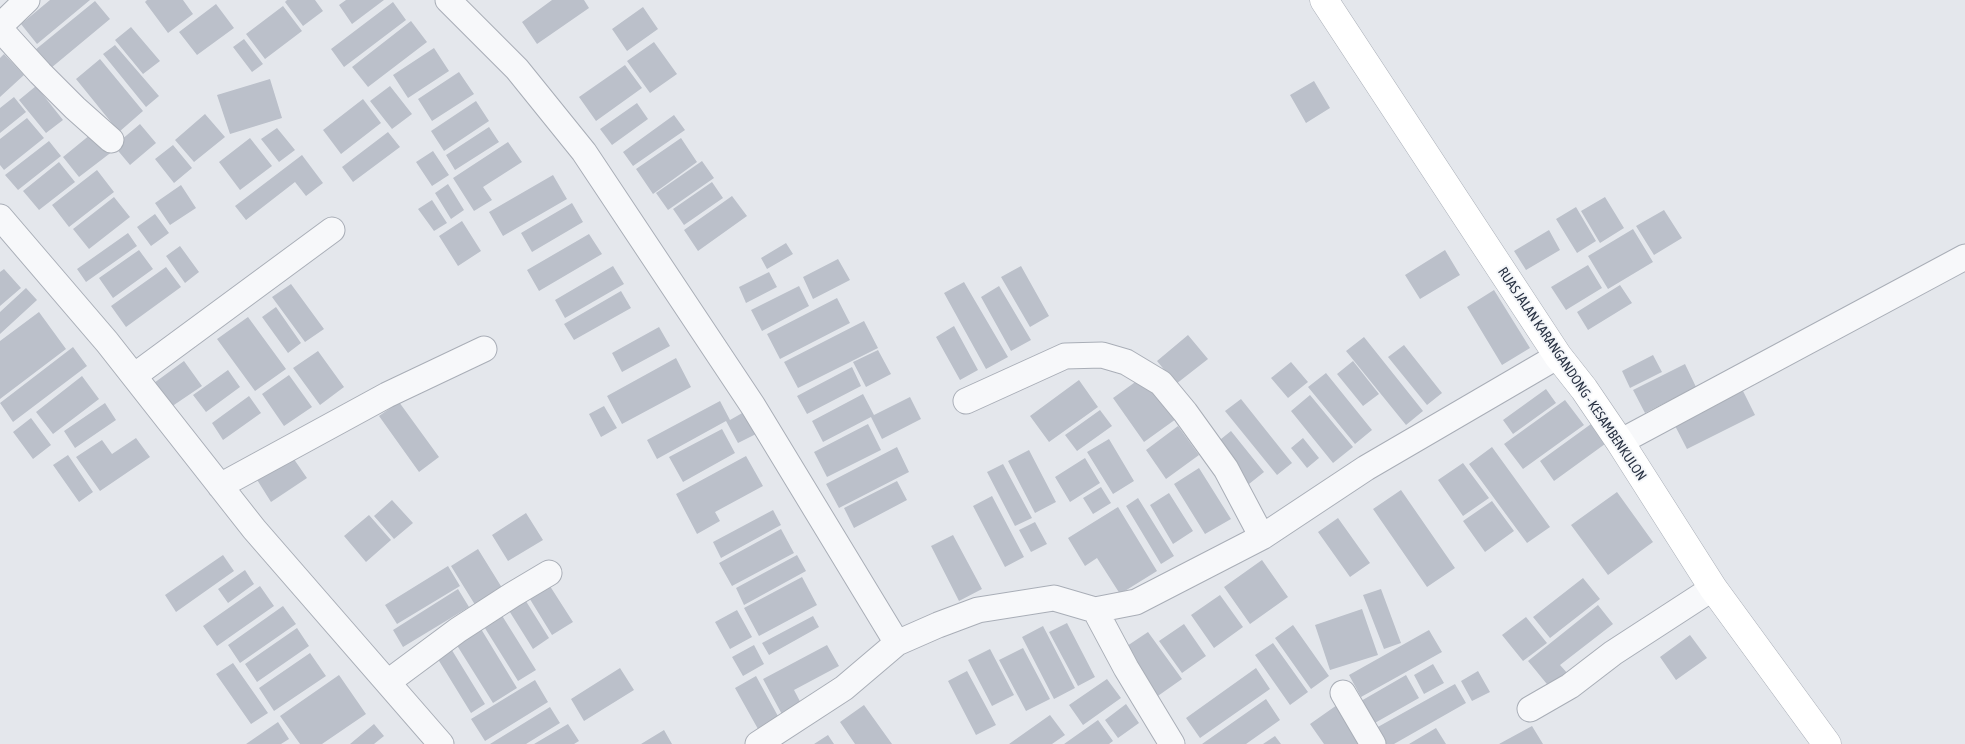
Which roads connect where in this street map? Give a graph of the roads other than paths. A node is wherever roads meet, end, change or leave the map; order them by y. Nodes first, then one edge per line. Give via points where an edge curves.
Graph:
1 (27, 0) edge
2 (448, 0) edge
3 (1324, 0) edge
4 (0, 27) edge
5 (111, 140) dead end
6 (0, 217) edge
7 (332, 230) dead end
8 (1965, 256) edge
9 (484, 349) dead end
10 (1558, 356) junction
11 (134, 376) junction
12 (966, 401) dead end
13 (1620, 442) junction
14 (220, 486) junction
15 (1262, 537) junction
16 (549, 573) dead end
17 (1712, 588) junction
18 (1095, 610) junction
19 (897, 643) junction
20 (388, 682) junction
21 (1343, 693) dead end
22 (1530, 709) dead end
23 (441, 744) edge
24 (758, 744) edge
25 (1172, 744) edge
26 (1374, 744) edge
27 (1827, 744) edge

1 - 4 street
2 - 19 street via 517,69 584,152 754,406
3 - 10 main road, RUAS JALAN KARANGANDONG - KESAMBENKULON
4 - 5 street via 68,101
6 - 11 street
7 - 11 street
8 - 13 street
9 - 14 street via 387,395
10 - 13 main road, RUAS JALAN KARANGANDONG - KESAMBENKULON
10 - 15 street via 1366,468
11 - 14 street
12 - 15 street via 1065,356 1102,354 1126,362 1161,383 1184,412 1226,469
13 - 17 main road, RUAS JALAN KARANGANDONG - KESAMBENKULON
14 - 20 street
15 - 18 street via 1136,602
16 - 20 street via 458,630
17 - 22 street via 1570,686
17 - 27 main road, RUAS JALAN KARANGANDONG - KESAMBENKULON
18 - 19 street via 1054,598 978,610
18 - 25 street
19 - 24 street via 844,688
20 - 23 street
21 - 26 street

